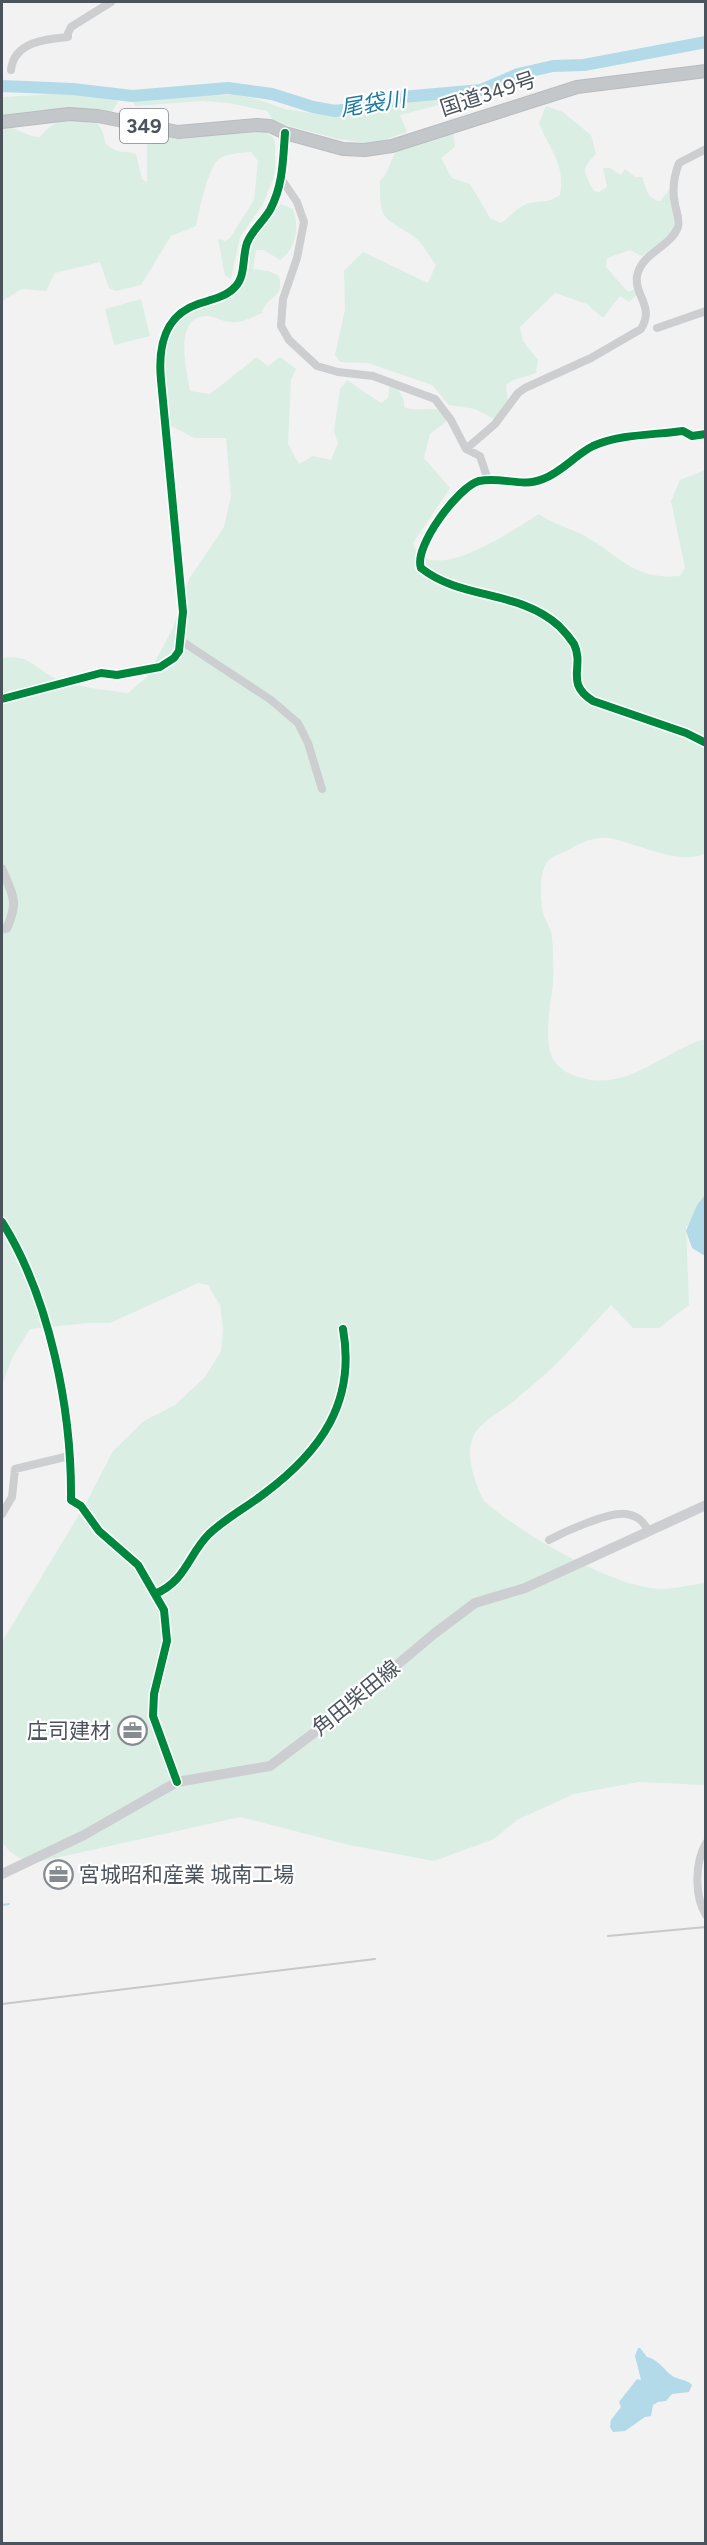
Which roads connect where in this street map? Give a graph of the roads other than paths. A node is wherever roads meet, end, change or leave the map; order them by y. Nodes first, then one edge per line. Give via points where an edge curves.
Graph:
1 (111, 2) edge
2 (11, 70) dead end
3 (705, 71) edge
4 (2, 122) edge
5 (285, 133) junction
6 (705, 149) edge
7 (282, 180) junction
8 (705, 311) edge
9 (657, 328) dead end
10 (705, 434) edge
11 (466, 449) junction
12 (488, 480) junction
13 (180, 640) junction
14 (2, 699) edge
15 (705, 743) edge
16 (322, 789) dead end
17 (2, 869) edge
18 (2, 929) edge
19 (2, 1222) edge
20 (343, 1329) dead end
21 (69, 1456) junction
22 (705, 1505) edge
23 (2, 1514) edge
24 (648, 1530) junction
25 (549, 1540) dead end
26 (155, 1594) junction
27 (177, 1782) junction
28 (705, 1843) edge
29 (2, 1874) edge
30 (705, 1915) edge

1 - 2 street via 71,27 68,37 25,47 15,56
3 - 5 highway, 国道349号 / 349 via 577,87 382,148 343,149
4 - 5 highway, 国道349号 / 349 via 43,115 86,115 171,131 257,125
5 - 7 street
6 - 11 street via 679,163 674,195 677,228 668,241 648,256 639,271 637,284 646,312 641,329 591,358 525,388 495,424
7 - 11 street via 297,202 304,222 297,258 282,299 281,326 289,340 317,366 373,376 435,399
7 - 13 street via 270,211 248,241 237,286 184,312 172,321 162,342 161,380 183,612
8 - 9 street
10 - 12 street via 692,436 683,431 610,440 584,451 541,480
11 - 12 street via 480,456
12 - 15 street via 469,484 438,522 419,557 421,568 441,580 540,612 574,645 576,680 582,694
13 - 14 street via 174,658 160,667 117,675 101,673
13 - 16 street via 271,700 298,723
17 - 18 street via 16,909 8,928
19 - 21 street via 38,1295 56,1369
20 - 26 street via 346,1382 338,1407 320,1438 277,1484 208,1536 185,1570 168,1588
21 - 23 street via 15,1469 12,1497
21 - 26 street via 71,1500 138,1565
22 - 24 main road, 角田柴田線
24 - 25 street via 642,1520 620,1514
24 - 27 main road, 角田柴田線 via 525,1588 475,1603 270,1766
26 - 27 street via 164,1610 167,1641 154,1694 153,1716
27 - 29 main road, 角田柴田線 via 84,1835
28 - 30 street via 699,1862 698,1897

